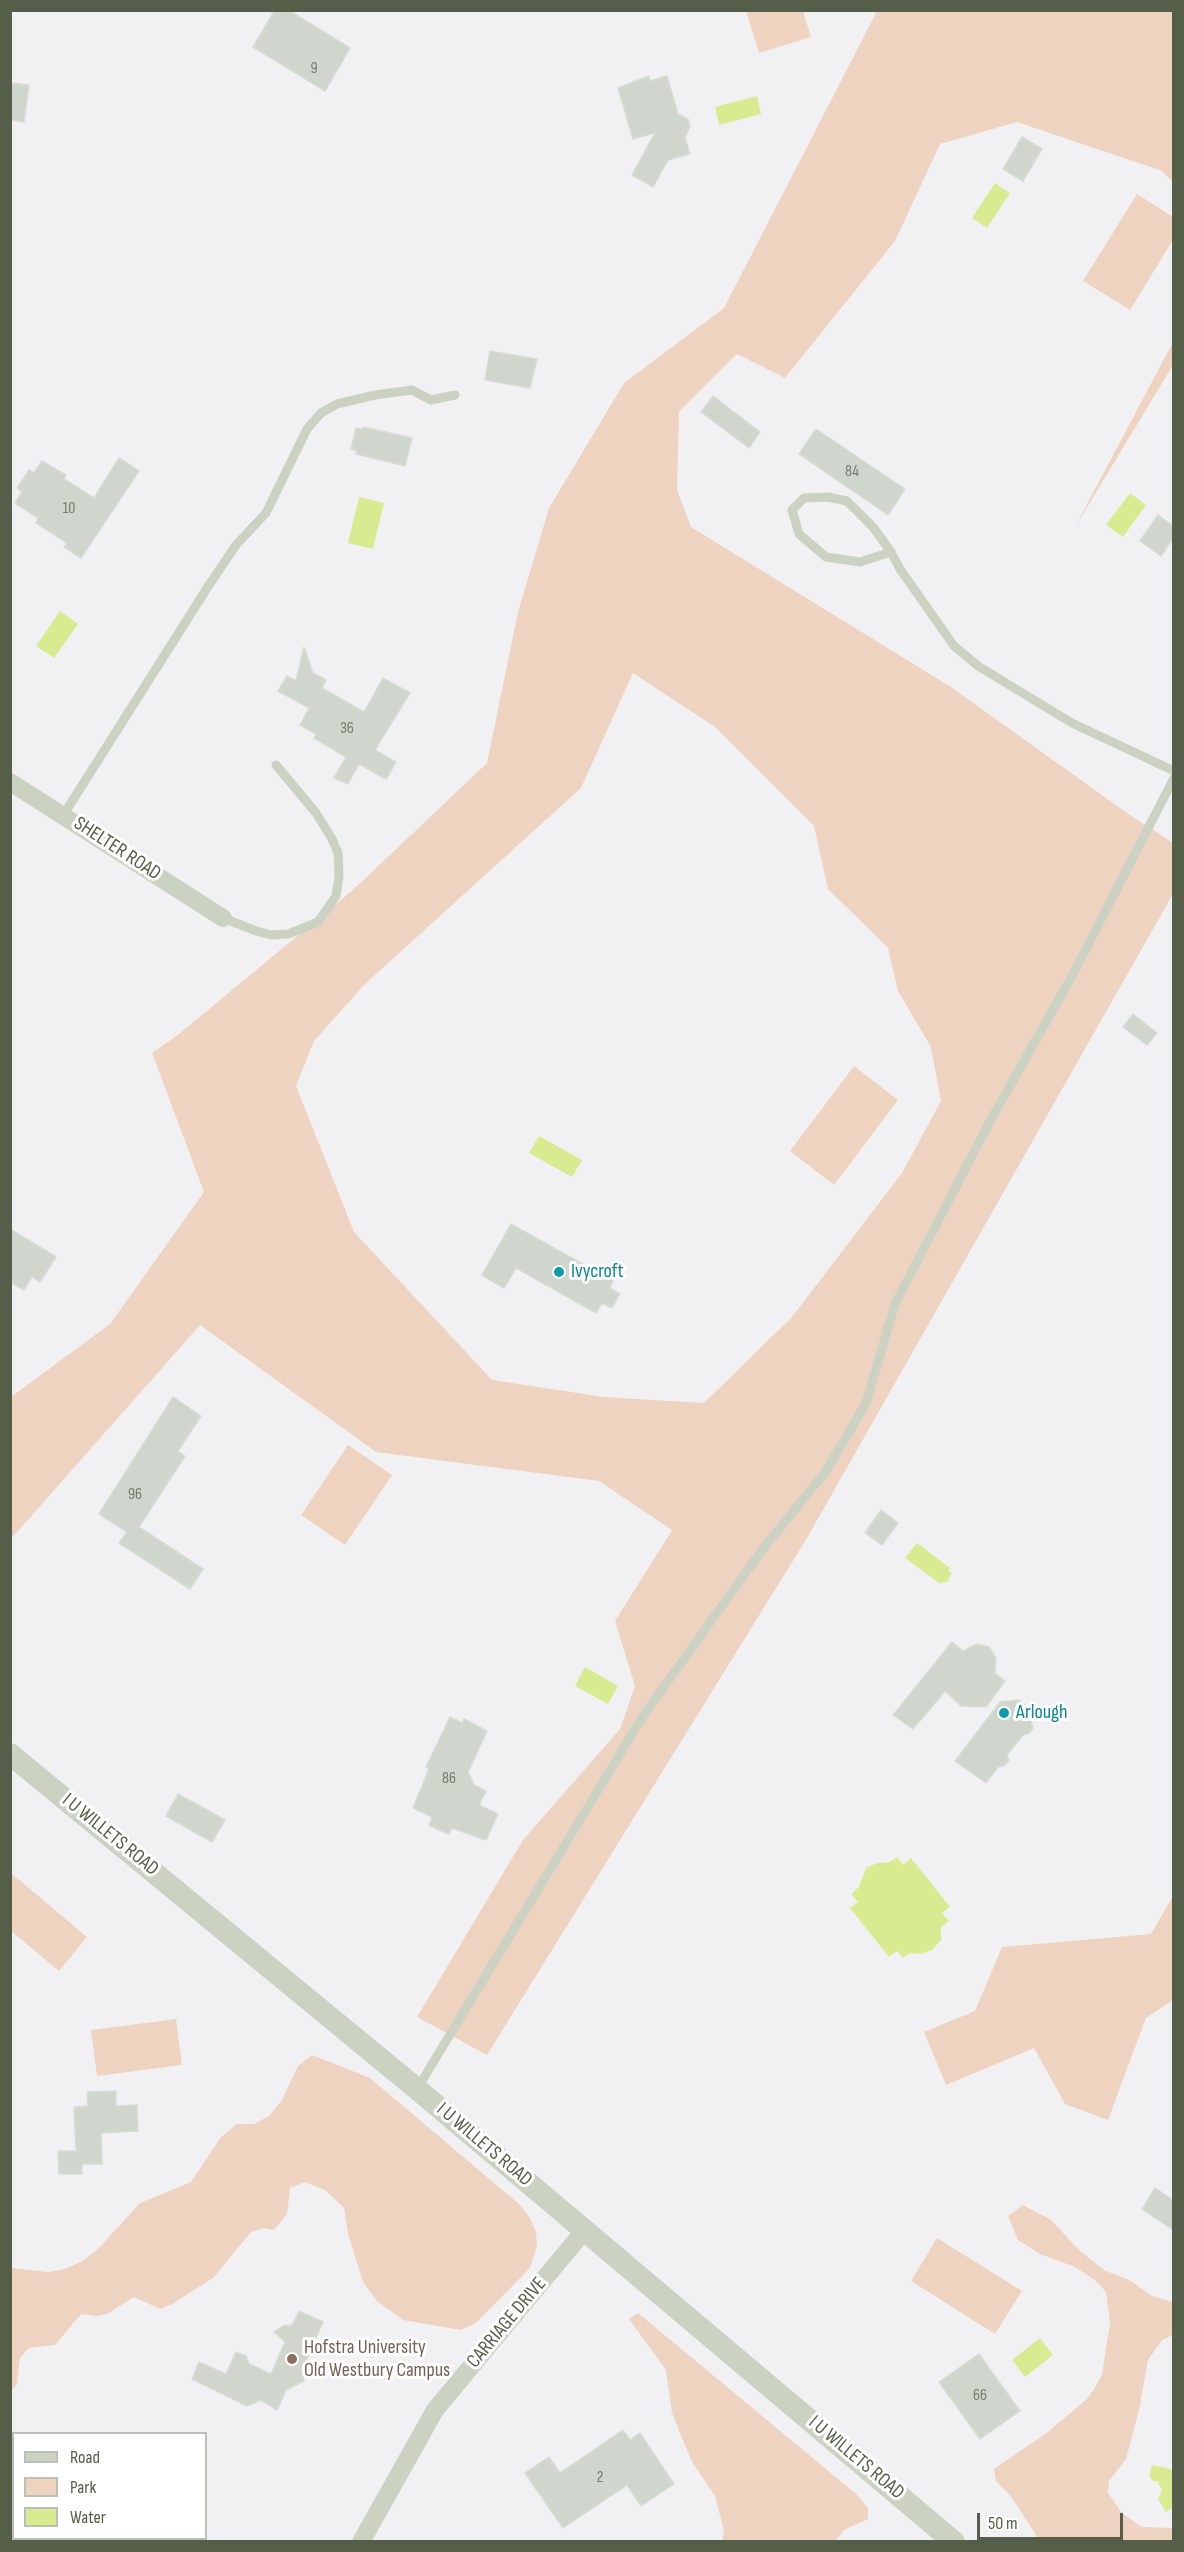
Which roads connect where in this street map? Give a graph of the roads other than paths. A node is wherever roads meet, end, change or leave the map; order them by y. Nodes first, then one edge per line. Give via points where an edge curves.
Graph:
1 (456, 394) dead end
2 (891, 552) junction
3 (276, 765) dead end
4 (1173, 771) edge
5 (1173, 778) edge
6 (10, 782) edge
7 (64, 814) junction
8 (223, 918) joint
9 (10, 1754) edge
10 (417, 2089) junction
11 (584, 2231) junction
12 (361, 2541) edge
13 (954, 2541) edge

1 - 7 lane via 431,400 412,390 375,395 338,404 321,413 306,429 266,513 236,545 208,585
2 - 2 lane via 860,562 826,557 799,534 792,510 804,498 847,501 873,526
2 - 4 lane via 954,646 978,666 1072,723
3 - 8 lane via 332,838 338,853 336,896 318,922 288,934 271,935
5 - 10 lane via 1072,976 989,1123 895,1305 866,1403 826,1471 762,1550 643,1716
6 - 7 street, SHELTER ROAD
7 - 8 street, SHELTER ROAD
9 - 10 street, I U WILLETS ROAD
10 - 11 street, I U WILLETS ROAD
11 - 12 street, CARRIAGE DRIVE via 435,2410
11 - 13 street, I U WILLETS ROAD

